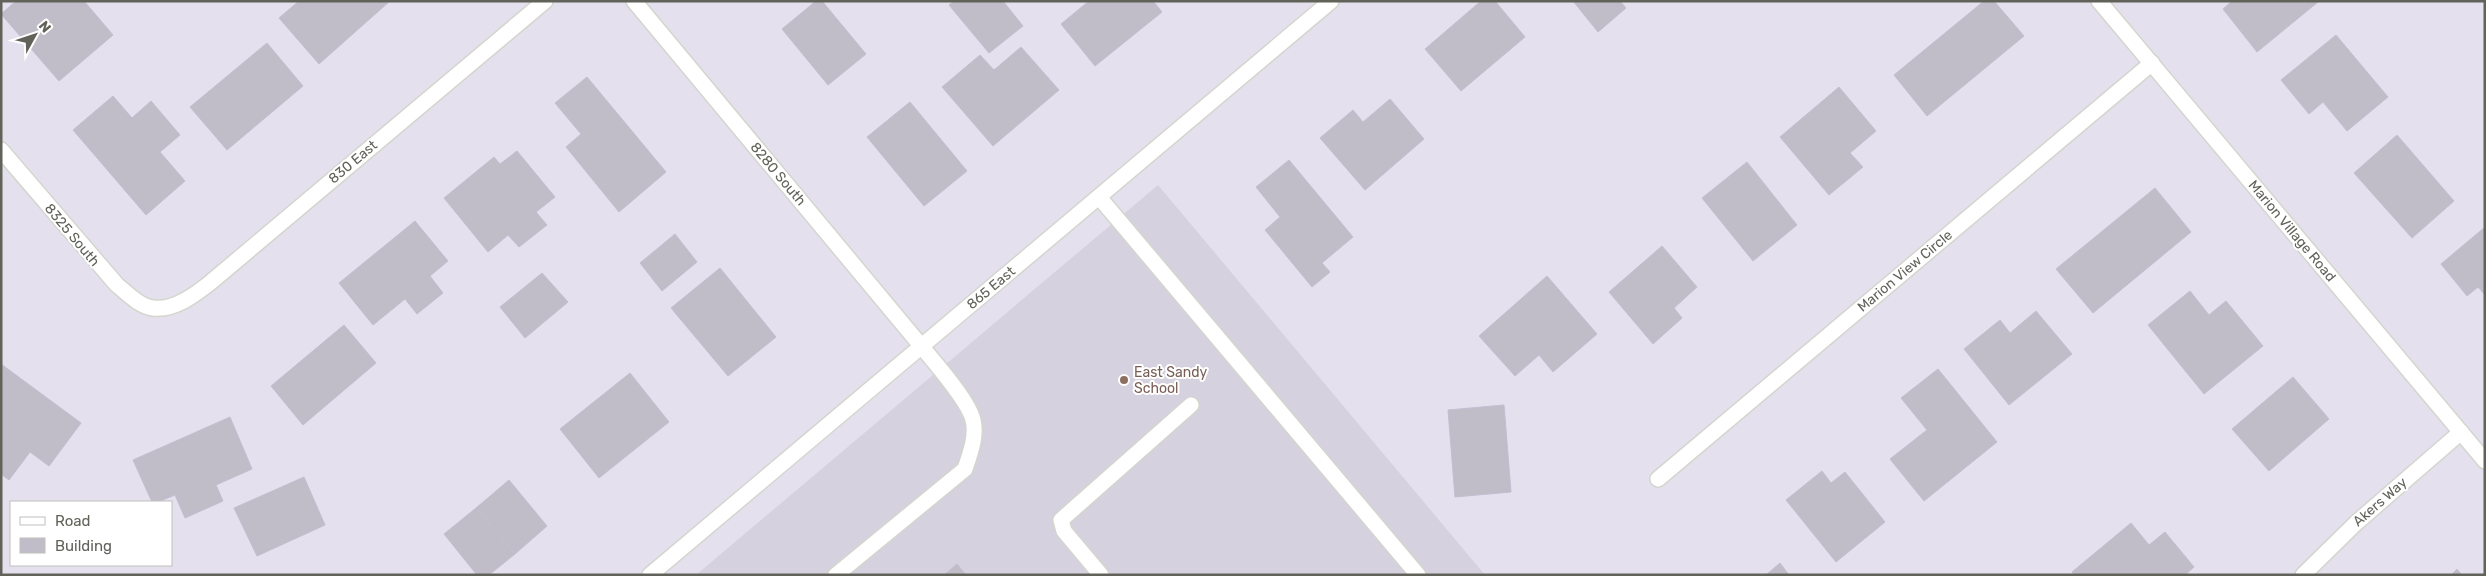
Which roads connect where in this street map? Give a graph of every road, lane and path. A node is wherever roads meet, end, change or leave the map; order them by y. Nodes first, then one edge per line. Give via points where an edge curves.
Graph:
1 (545, 1) edge
2 (634, 1) edge
3 (1332, 1) edge
4 (2099, 1) edge
5 (2152, 63) junction
6 (1, 150) edge
7 (1099, 197) junction
8 (154, 308) joint
9 (922, 346) junction
10 (1191, 406) dead end
11 (2461, 432) junction
12 (2485, 461) edge
13 (1658, 479) dead end
14 (650, 575) edge
15 (836, 575) edge
16 (1101, 575) edge
17 (1418, 575) edge
18 (2303, 575) edge

1 - 8 street, 830 East via 211,282 174,305
2 - 9 street, 8280 South
3 - 7 street, 865 East
4 - 5 street, Marion Village Road
5 - 11 street, Marion Village Road
5 - 13 street, Marion View Circle
6 - 8 street, 8325 South via 101,269 134,300
7 - 9 street, 865 East
7 - 17 street
9 - 14 street, 865 East
9 - 15 street, 8280 South via 974,419 973,447 965,469
10 - 16 street via 1061,520 1064,530
11 - 12 street, Marion Village Road
11 - 18 street, Akers Way via 2356,523

